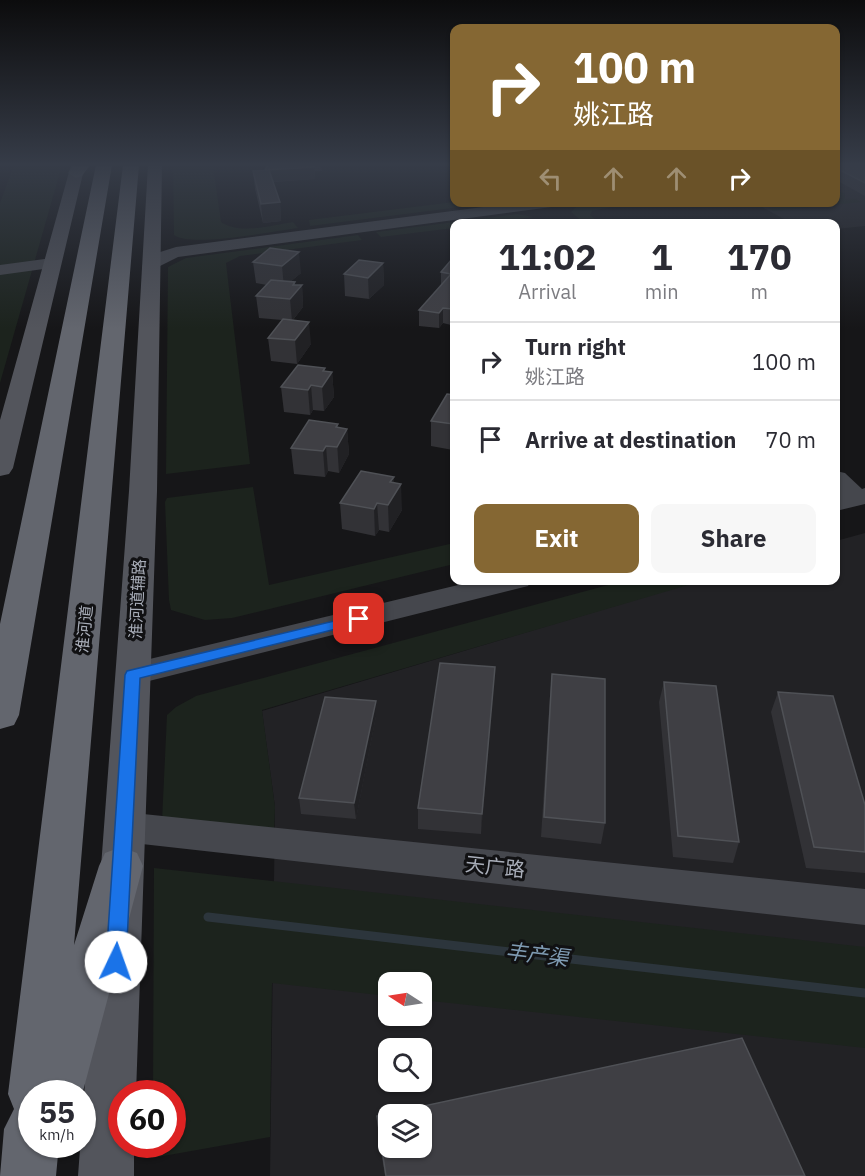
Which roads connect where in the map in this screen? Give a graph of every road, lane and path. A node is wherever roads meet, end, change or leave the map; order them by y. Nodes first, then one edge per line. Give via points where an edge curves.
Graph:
1 (64, 220) edge
2 (94, 220) edge
3 (141, 220) edge
4 (150, 220) edge
5 (428, 220) edge
6 (439, 220) edge
7 (152, 254) junction
8 (51, 269) junction
9 (0, 270) edge
10 (0, 282) edge
11 (0, 468) edge
12 (498, 585) edge
13 (133, 675) junction
14 (0, 715) edge
15 (122, 847) junction
16 (865, 907) edge
17 (37, 1080) edge
18 (60, 1080) edge
19 (29, 1158) edge
20 (38, 1158) edge
21 (27, 1176) edge
22 (33, 1176) edge
23 (106, 1176) edge

1 - 8 main road
2 - 14 highway
3 - 17 highway, 淮河道
4 - 7 main road, 淮河道辅路
5 - 7 street via 162,248
6 - 7 street via 163,256
7 - 13 main road, 淮河道辅路
8 - 9 street
8 - 10 street
8 - 11 main road
12 - 13 street
13 - 15 main road, 淮河道辅路
15 - 16 street, 天广路
15 - 18 highway
15 - 23 main road, 淮河道辅路
19 - 21 highway
20 - 22 highway

